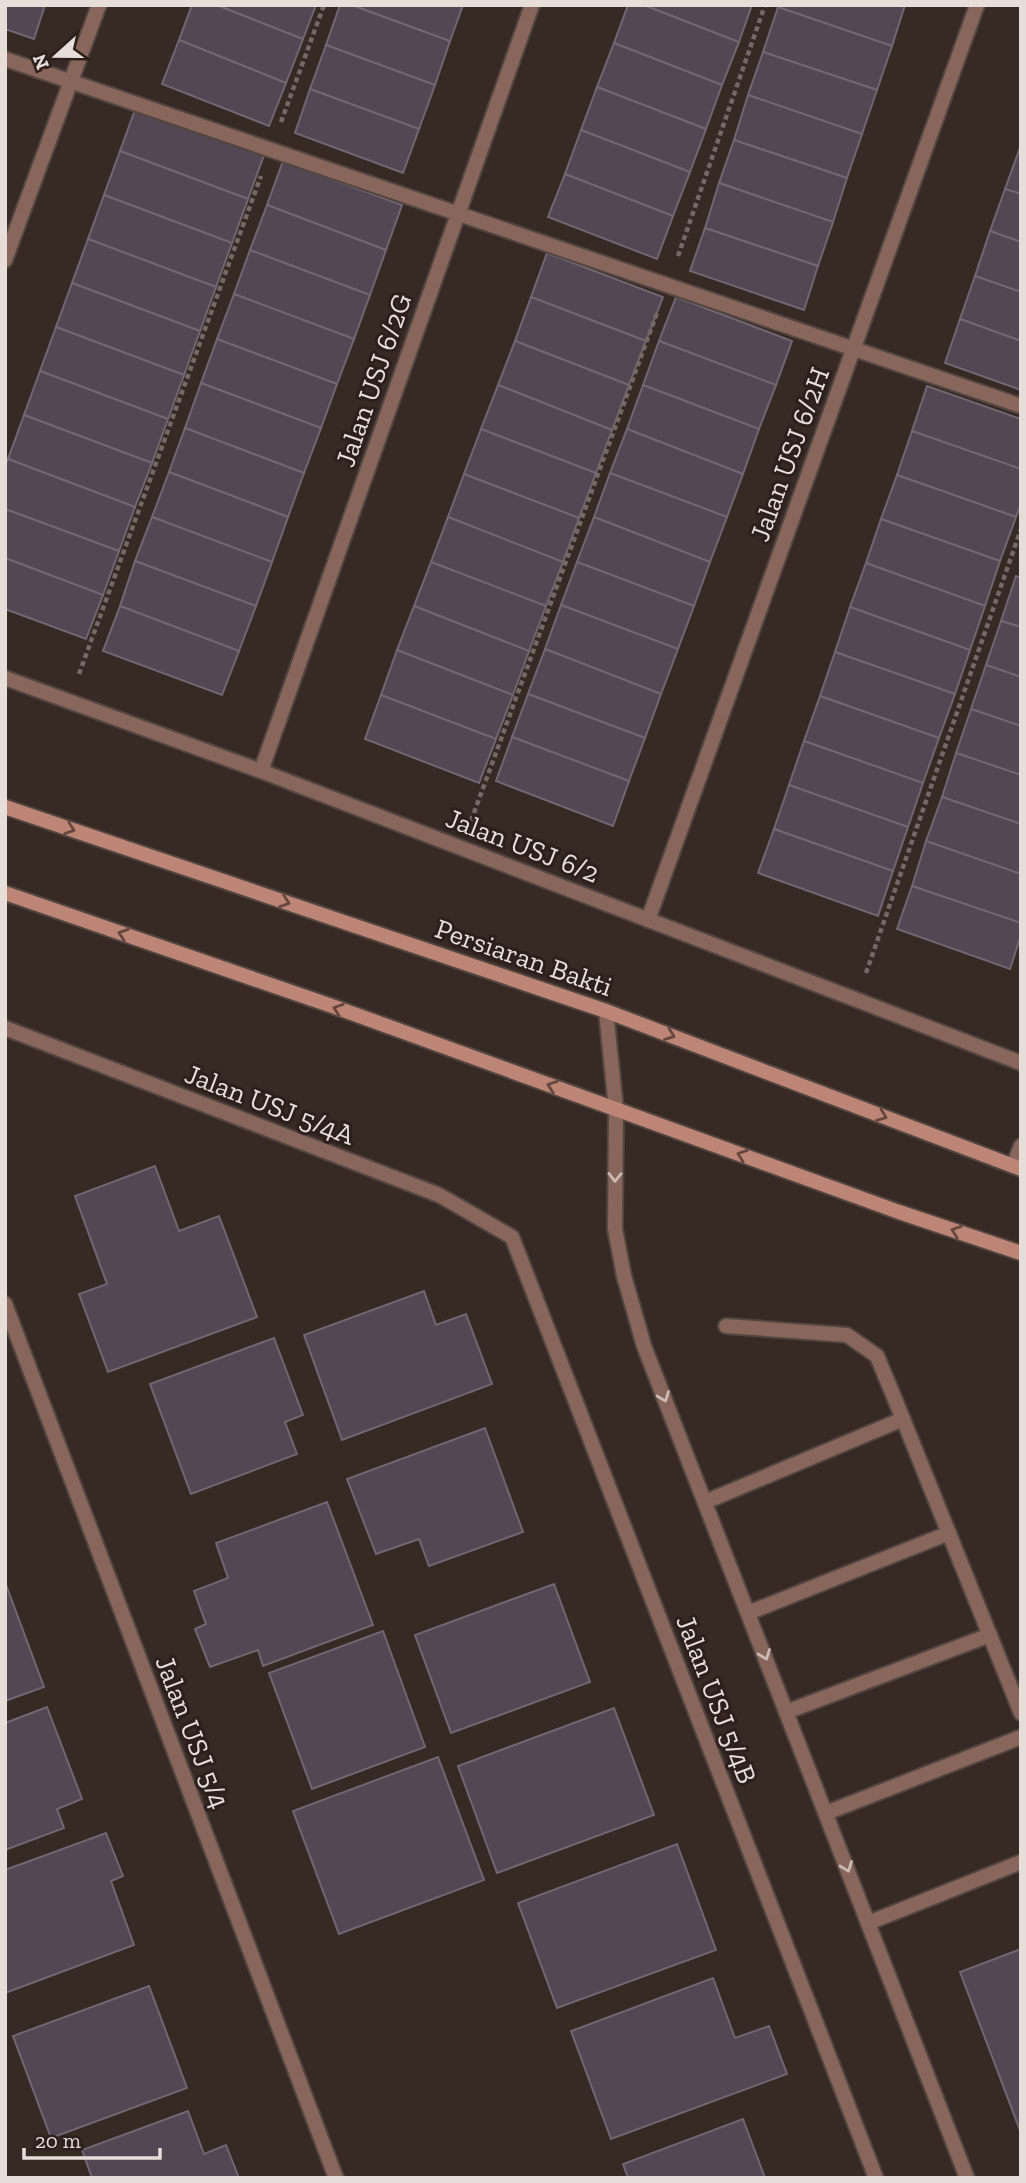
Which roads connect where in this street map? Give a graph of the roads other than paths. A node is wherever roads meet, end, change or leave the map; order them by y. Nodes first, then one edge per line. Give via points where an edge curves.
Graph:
1 (99, 5) edge
2 (532, 5) edge
3 (977, 5) edge
4 (5, 59) edge
5 (71, 82) junction
6 (458, 214) junction
7 (5, 260) edge
8 (853, 349) junction
9 (1021, 406) edge
10 (5, 678) edge
11 (261, 771) junction
12 (5, 807) edge
13 (5, 893) edge
14 (648, 920) junction
15 (606, 1011) junction
16 (5, 1028) edge
17 (1021, 1063) edge
18 (616, 1109) junction
19 (1021, 1146) edge
20 (1017, 1168) edge
21 (512, 1237) joint
22 (1021, 1253) edge
23 (5, 1304) edge
24 (726, 1326) dead end
25 (903, 1419) junction
26 (705, 1502) junction
27 (949, 1534) junction
28 (748, 1613) junction
29 (990, 1635) junction
30 (786, 1712) junction
31 (1021, 1713) edge
32 (1021, 1737) edge
33 (826, 1813) junction
34 (1021, 1863) edge
35 (868, 1923) junction
36 (335, 2178) edge
37 (876, 2178) edge
38 (967, 2178) edge

1 - 5 street
2 - 6 street, Jalan USJ 6/2G
3 - 8 street, Jalan USJ 6/2H
4 - 5 street
5 - 6 street
5 - 7 street
6 - 8 street
6 - 11 street, Jalan USJ 6/2G
8 - 9 street
8 - 14 street, Jalan USJ 6/2H
10 - 11 street, Jalan USJ 6/2
11 - 14 street, Jalan USJ 6/2
12 -> 15 street, Persiaran Bakti
18 -> 13 street
14 - 17 street, Jalan USJ 6/2
15 - 18 street
15 -> 20 street, Persiaran Bakti
16 - 21 street, Jalan USJ 5/4A via 439,1195
22 -> 18 street
18 -> 26 street via 615,1230 624,1276 644,1346
19 - 20 street
21 - 37 street, Jalan USJ 5/4B
23 - 36 street, Jalan USJ 5/4
24 - 25 street via 847,1335 877,1356
25 - 26 street
25 - 27 street
26 - 28 street
27 - 28 street
27 - 29 street
28 -> 30 street
29 - 30 street
29 - 31 street
30 - 33 street
32 - 33 street
33 -> 35 street
34 - 35 street
35 - 38 street

